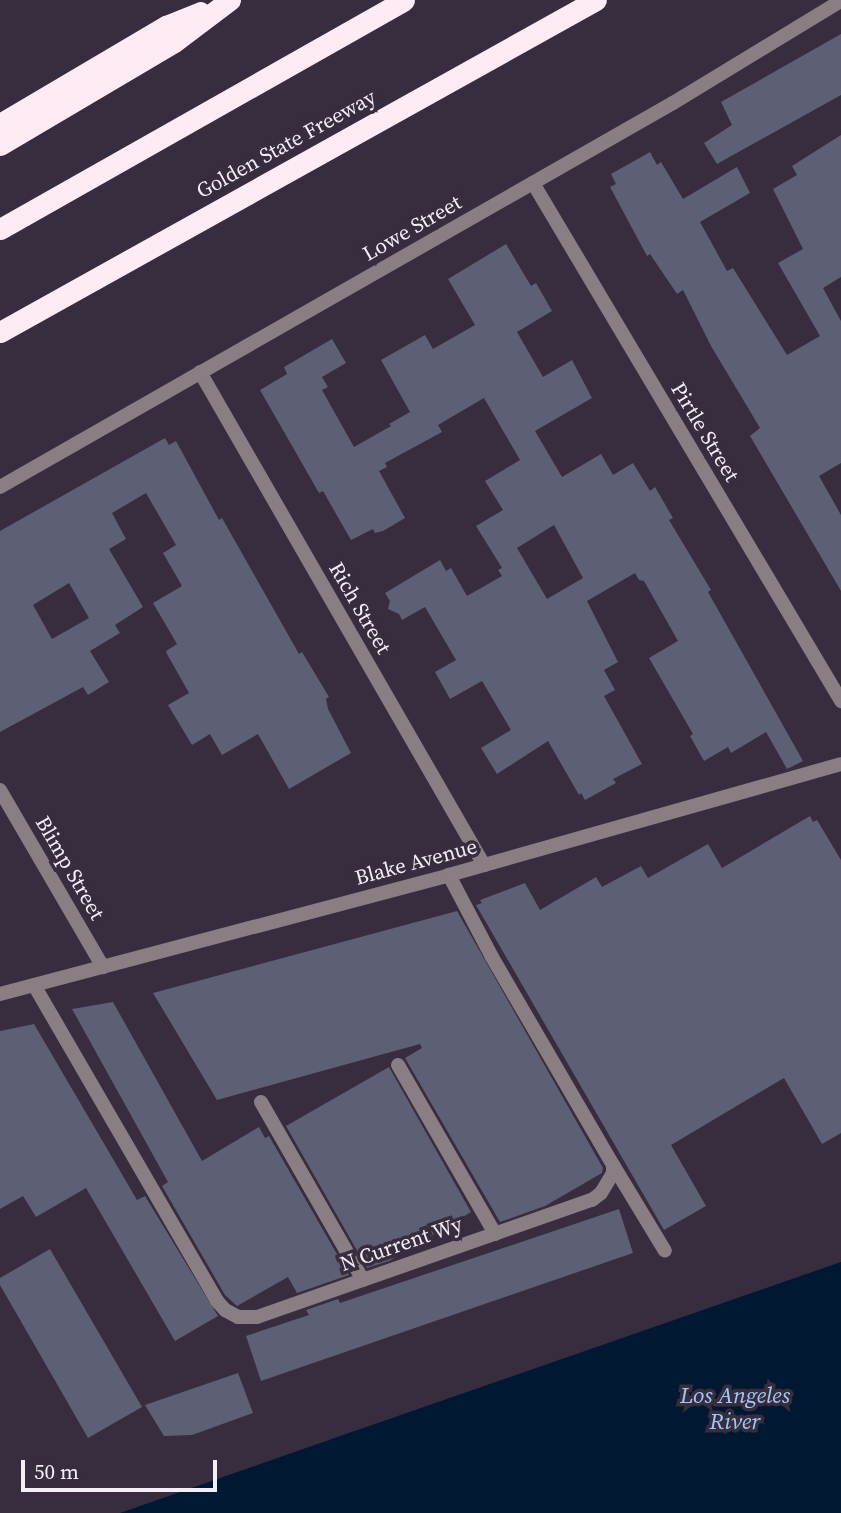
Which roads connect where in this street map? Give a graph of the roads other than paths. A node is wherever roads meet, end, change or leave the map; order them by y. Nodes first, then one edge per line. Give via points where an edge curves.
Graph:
1 (229, 0) edge
2 (404, 0) edge
3 (596, 0) edge
4 (841, 1) edge
5 (0, 124) edge
6 (0, 145) edge
7 (534, 183) junction
8 (0, 229) edge
9 (0, 332) edge
10 (200, 372) junction
11 (0, 487) edge
12 (841, 701) edge
13 (841, 764) edge
14 (0, 790) edge
15 (484, 865) junction
16 (449, 875) junction
17 (103, 967) junction
18 (34, 985) junction
19 (0, 994) edge
20 (398, 1065) dead end
21 (261, 1102) dead end
22 (613, 1165) junction
23 (495, 1234) junction
24 (665, 1251) dead end
25 (363, 1280) junction

1 - 5 highway via 166,26
1 - 6 highway via 174,42
2 - 8 highway
3 - 9 highway, Golden State Freeway
4 - 7 street, Lowe Street
7 - 10 street, Lowe Street
7 - 12 street, Pirtle Street
10 - 11 street, Lowe Street
10 - 15 street, Rich Street
13 - 15 street, Blake Avenue
14 - 17 street, Blimp Street
15 - 16 street, Blake Avenue
16 - 17 street, Blake Avenue
16 - 22 street
17 - 18 street, Blake Avenue
18 - 19 street, Blake Avenue
18 - 25 street, N Current Wy via 225,1310 238,1317 257,1317
20 - 23 street
21 - 25 street
22 - 23 street, N Current Wy via 601,1193 592,1200
22 - 24 street
23 - 25 street, N Current Wy

